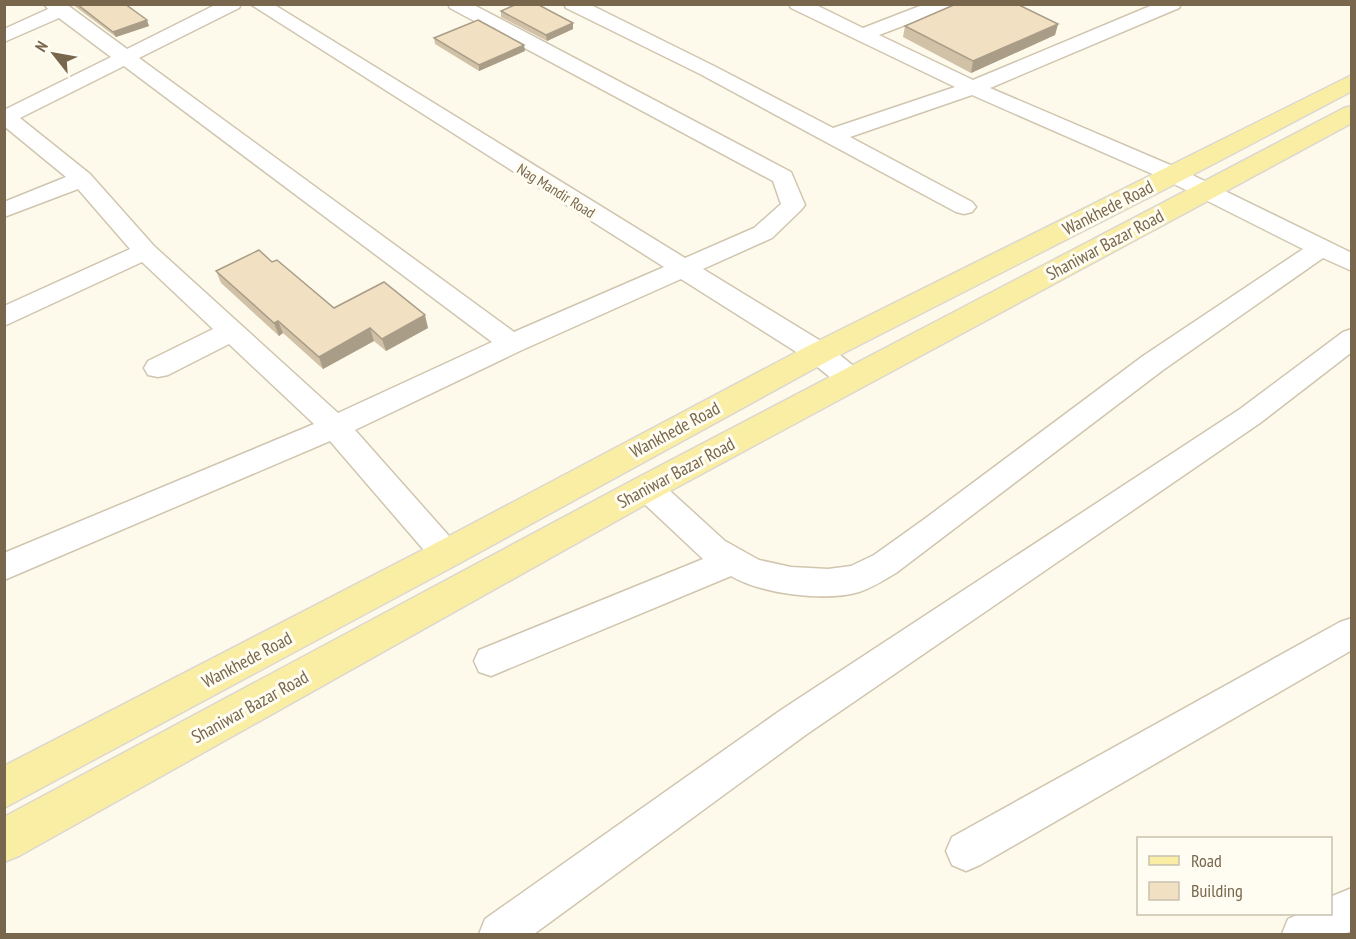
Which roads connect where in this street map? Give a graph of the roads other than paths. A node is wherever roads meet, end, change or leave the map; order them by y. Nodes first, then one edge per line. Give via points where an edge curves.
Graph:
1 (232, 4) edge
2 (259, 4) edge
3 (457, 4) edge
4 (573, 4) edge
5 (798, 4) edge
6 (943, 4) edge
7 (1172, 4) edge
8 (57, 7) edge
9 (863, 35) junction
10 (4, 36) edge
11 (127, 57) junction
12 (1352, 82) edge
13 (973, 88) junction
14 (1352, 113) edge
15 (5, 117) edge
16 (832, 136) junction
17 (1174, 175) junction
18 (82, 179) junction
19 (1207, 191) junction
20 (964, 207) dead end
21 (4, 210) edge
22 (1321, 248) junction
23 (145, 251) junction
24 (1352, 263) edge
25 (681, 268) junction
26 (4, 317) edge
27 (230, 332) junction
28 (1352, 338) edge
29 (512, 344) junction
30 (819, 353) junction
31 (158, 368) dead end
32 (852, 380) junction
33 (335, 427) junction
34 (647, 488) junction
35 (446, 554) junction
36 (733, 561) junction
37 (4, 567) edge
38 (1352, 632) edge
39 (491, 661) dead end
40 (4, 788) edge
41 (4, 841) edge
42 (966, 851) dead end
43 (1352, 908) edge
44 (500, 934) edge
45 (1303, 934) edge

1 - 11 street
2 - 25 street, Nag Mandir Road
3 - 25 street via 783,177 794,204 763,233
4 - 16 street
5 - 9 street
6 - 9 street
7 - 13 street
8 - 10 street
8 - 11 street
9 - 13 street
11 - 15 street
11 - 29 street
12 - 17 main road, Wankhede Road
13 - 16 street
13 - 17 street
14 - 19 main road, Shaniwar Bazar Road
15 - 18 street
16 - 20 street
17 - 19 street
17 - 30 main road, Wankhede Road
18 - 21 street
18 - 23 street
19 - 22 street
19 - 32 main road, Shaniwar Bazar Road
22 - 24 street
22 - 36 street via 1153,363 885,564 856,579 828,583 752,572
23 - 26 street
23 - 27 street
25 - 29 street
25 - 30 street, Nag Mandir Road
27 - 31 street
27 - 33 street
28 - 44 street via 1250,416 794,722
29 - 33 street
30 - 32 street, Nag Mandir Road
30 - 35 main road, Wankhede Road
32 - 34 main road, Shaniwar Bazar Road
33 - 35 street
33 - 37 street
34 - 36 street via 714,550
34 - 41 main road, Shaniwar Bazar Road
35 - 40 main road, Wankhede Road
36 - 39 street
38 - 42 street
43 - 45 street

